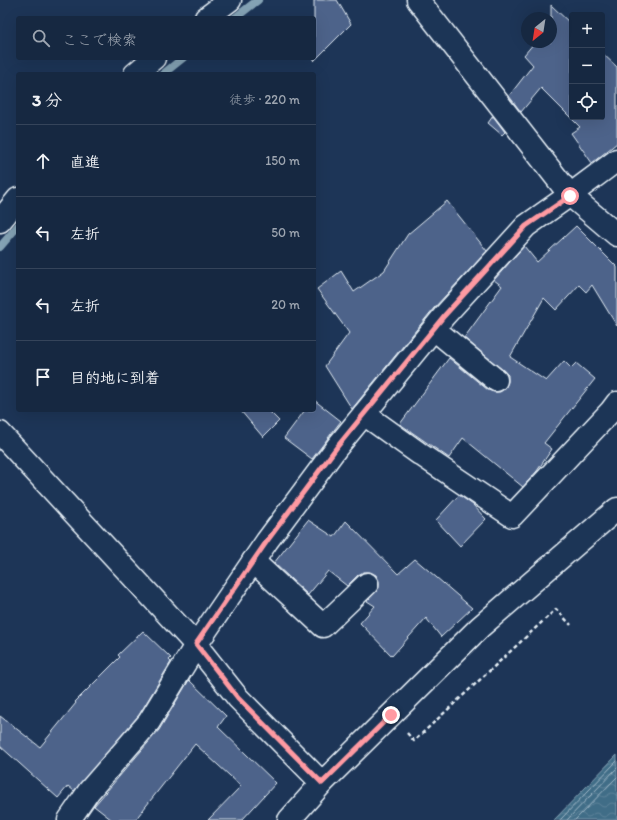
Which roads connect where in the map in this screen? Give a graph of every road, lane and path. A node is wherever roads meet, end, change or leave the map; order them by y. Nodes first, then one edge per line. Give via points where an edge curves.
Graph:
1 (230, 0) edge
2 (418, 0) edge
3 (209, 16) edge
4 (152, 60) edge
5 (137, 72) edge
6 (617, 160) edge
7 (570, 196) junction
8 (16, 201) edge
9 (0, 221) edge
10 (617, 235) edge
11 (434, 329) junction
12 (496, 380) dead end
13 (617, 403) edge
14 (364, 414) junction
15 (0, 433) edge
16 (617, 509) edge
17 (253, 561) junction
18 (367, 584) dead end
19 (571, 625) dead end
20 (196, 644) junction
21 (403, 728) dead end
22 (322, 783) junction
23 (69, 820) edge
24 (289, 820) edge

1 - 3 street
2 - 7 street
4 - 5 street
6 - 7 street
7 - 10 street
7 - 11 street via 526,226
8 - 9 street
11 - 12 street
11 - 14 street
13 - 14 street via 512,516
14 - 17 street
15 - 20 street
16 - 22 street via 480,626
17 - 18 street via 324,626
17 - 20 street
19 - 21 path via 556,609 414,741
20 - 22 street via 238,698
20 - 23 street via 149,722 89,791
22 - 24 street

